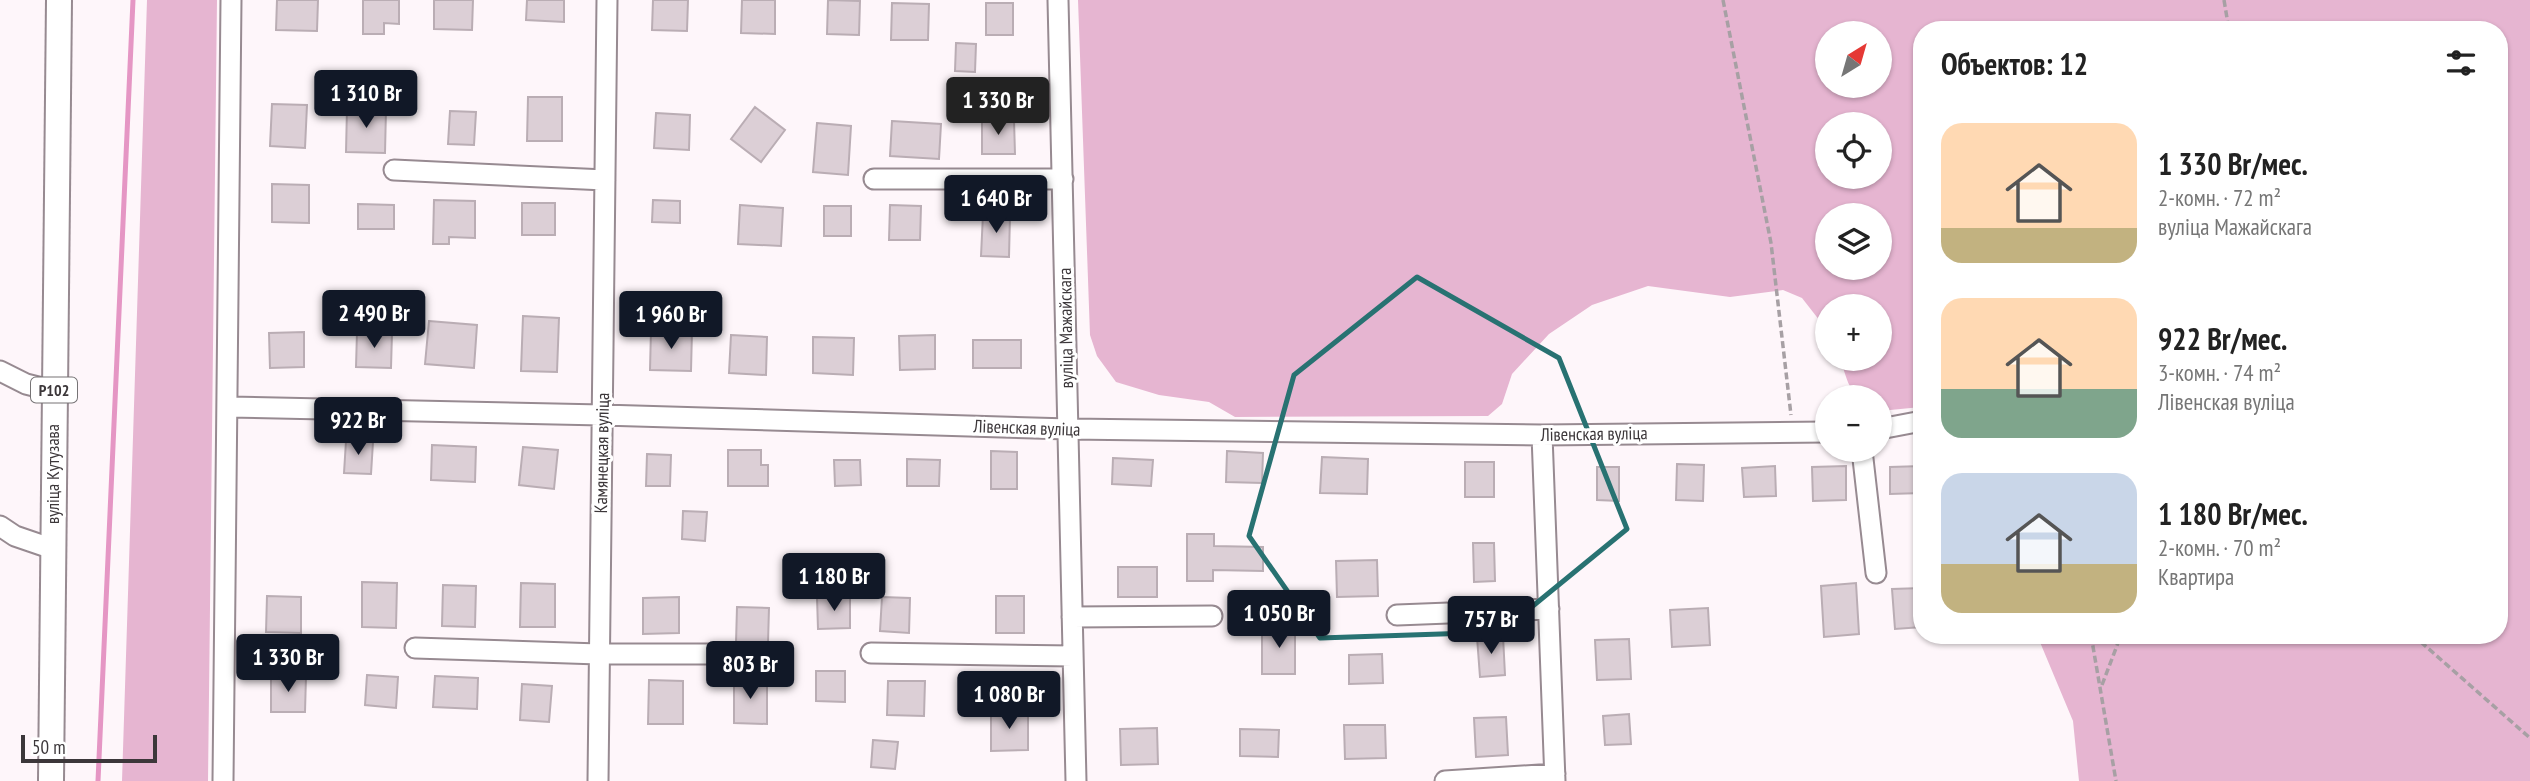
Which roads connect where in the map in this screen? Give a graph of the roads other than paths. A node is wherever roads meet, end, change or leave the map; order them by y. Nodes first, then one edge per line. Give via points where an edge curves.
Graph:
1 (59, 0) edge
2 (231, 0) edge
3 (607, 0) edge
4 (1058, 0) edge
5 (394, 170) dead end
6 (874, 179) dead end
7 (605, 180) junction
8 (1063, 180) junction
9 (0, 371) edge
10 (54, 391) junction
11 (228, 407) junction
12 (602, 415) junction
13 (1913, 423) edge
14 (1892, 427) edge
15 (1069, 429) junction
16 (1815, 432) edge
17 (1542, 435) junction
18 (1863, 462) edge
19 (0, 526) edge
20 (53, 549) junction
21 (1876, 573) dead end
22 (1549, 609) junction
23 (1397, 615) dead end
24 (1212, 616) dead end
25 (1072, 618) junction
26 (415, 648) dead end
27 (871, 653) dead end
28 (599, 654) junction
29 (713, 654) dead end
30 (1073, 656) junction
31 (1555, 778) edge
32 (51, 781) edge
33 (223, 781) edge
34 (598, 781) edge
35 (1076, 781) edge
36 (1445, 781) edge

1 - 10 main road, вуліца Кутузава / Р102
2 - 11 street
3 - 7 street, Камянецкая вуліца
4 - 8 street, вуліца Мажайскага
5 - 7 street
6 - 8 street
7 - 12 street, Камянецкая вуліца
8 - 15 street, вуліца Мажайскага
9 - 10 street
10 - 20 main road, вуліца Кутузава / Р102
11 - 12 street, Лівенская вуліца
11 - 33 street
12 - 15 street, Лівенская вуліца
12 - 28 street, Камянецкая вуліца
13 - 14 street
15 - 17 street, Лівенская вуліца
15 - 25 street, вуліца Мажайскага
16 - 17 street, Лівенская вуліца
17 - 22 street
18 - 21 street
19 - 20 street
20 - 32 main road, вуліца Кутузава / Р102
22 - 23 street
22 - 31 street
24 - 25 street
25 - 30 street, вуліца Мажайскага
26 - 28 street
27 - 30 street
28 - 29 street
28 - 34 street, Камянецкая вуліца
30 - 35 street, вуліца Мажайскага
31 - 36 street

